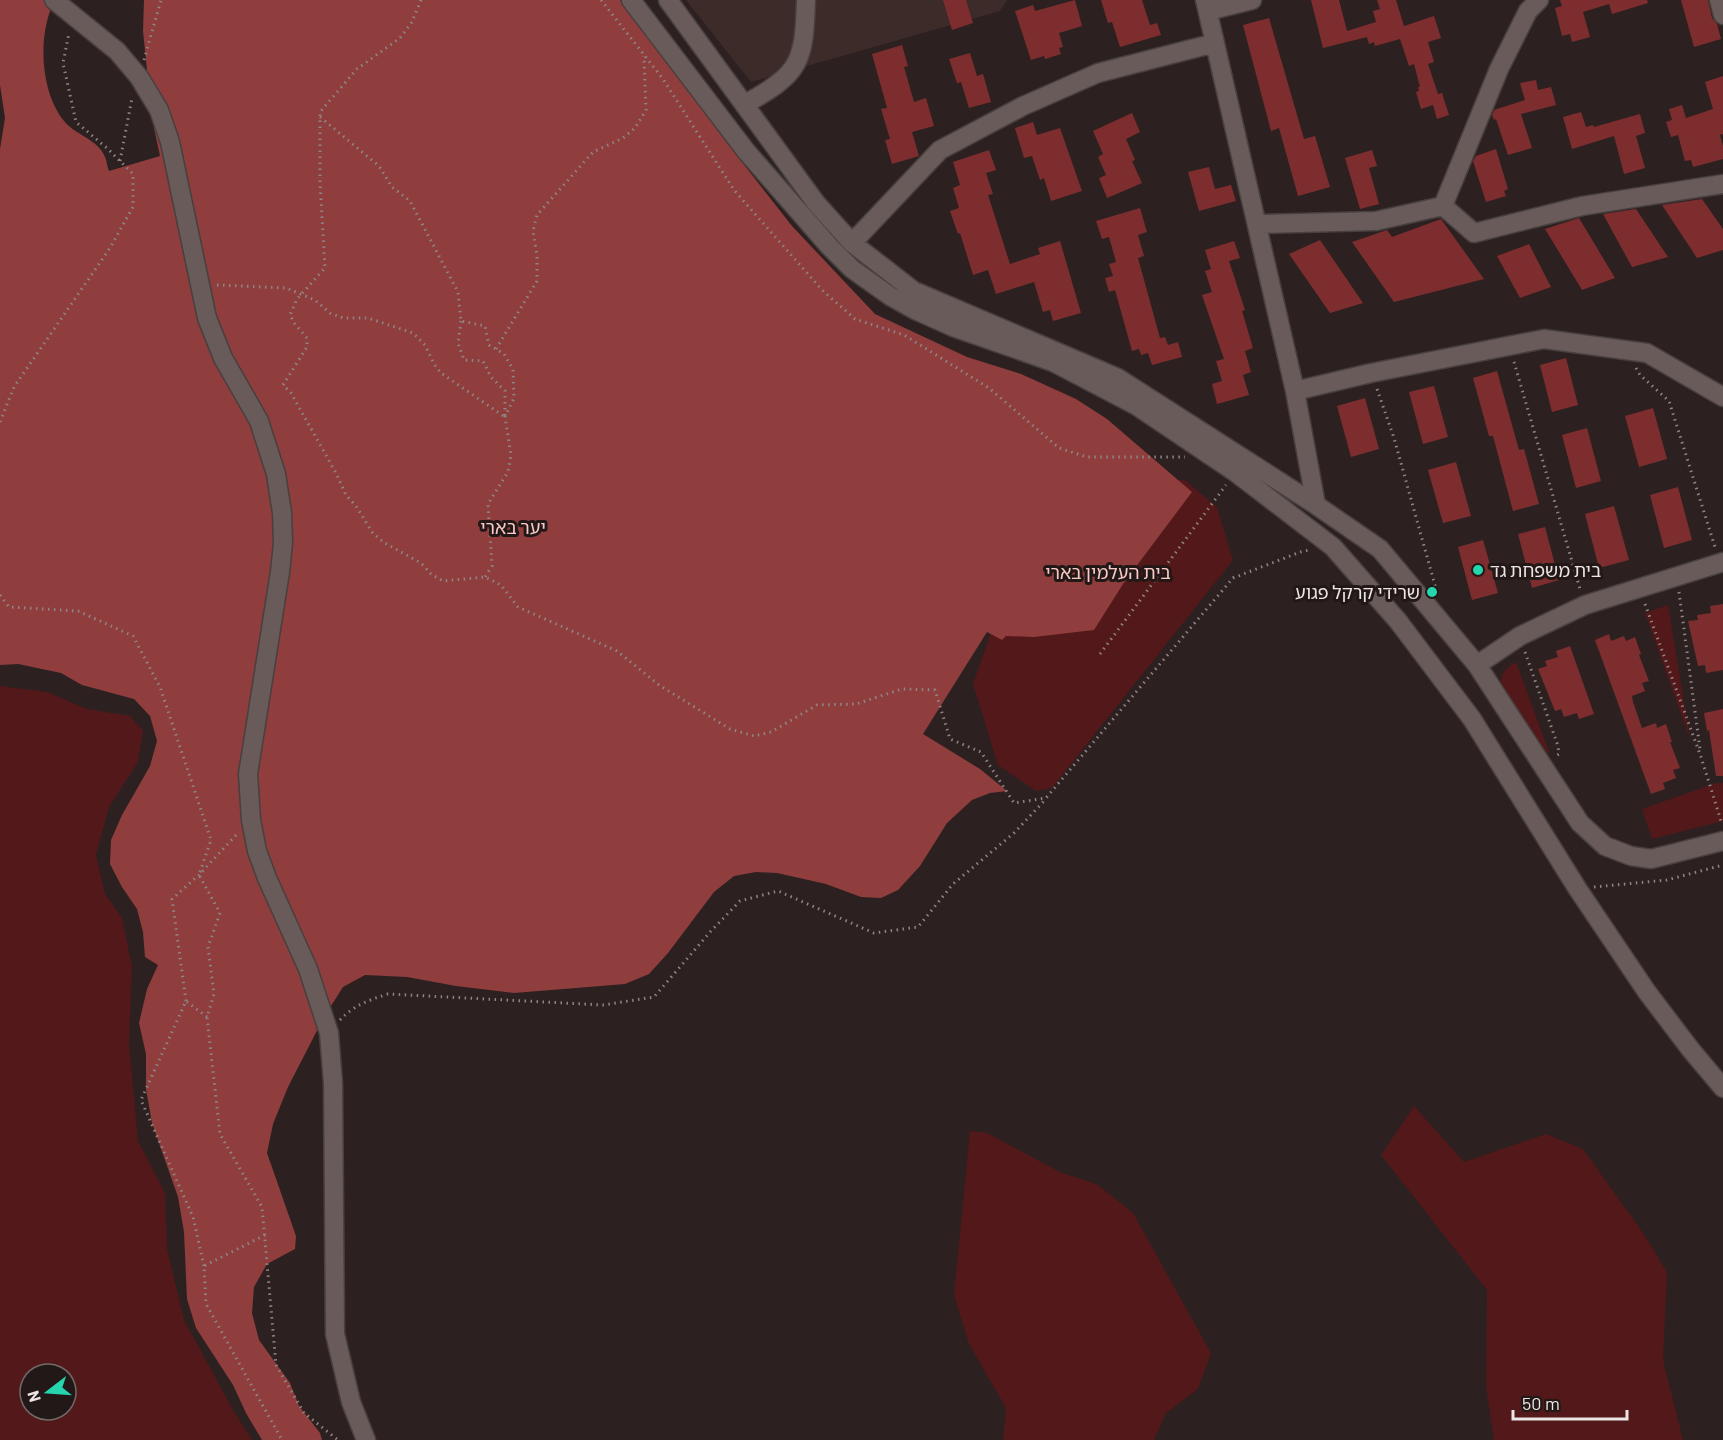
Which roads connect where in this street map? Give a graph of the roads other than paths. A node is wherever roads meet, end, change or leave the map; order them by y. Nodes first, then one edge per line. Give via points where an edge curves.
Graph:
1 (54, 0) edge
2 (631, 0) edge
3 (668, 0) edge
4 (806, 0) edge
5 (1252, 0) edge
6 (1539, 0) edge
7 (1719, 0) edge
8 (1207, 5) edge
9 (1723, 15) edge
10 (1215, 43) junction
11 (745, 104) junction
12 (1723, 184) edge
13 (1443, 206) junction
14 (1258, 224) junction
15 (852, 243) junction
16 (1295, 391) junction
17 (1723, 397) edge
18 (1316, 505) junction
19 (1721, 562) edge
20 (1477, 665) junction
21 (1723, 841) edge
22 (1723, 1088) edge
23 (366, 1440) edge

1 - 23 street via 117,51 140,77 159,110 170,142 207,318 223,358 259,421 276,474 283,543 248,774 251,820 257,851 308,969 329,1033 333,1083 335,1334 351,1402
2 - 22 street via 746,151 852,269 915,310 1053,362 1137,406 1235,472 1333,547 1398,621 1472,719 1647,992
3 - 11 street
4 - 11 street via 805,30 797,64 772,89
5 - 8 street
6 - 13 street via 1528,11 1499,69
7 - 9 street
8 - 10 street
10 - 14 street
10 - 15 street via 1098,73 1023,106 940,150
11 - 15 street via 793,172
12 - 13 street via 1582,206 1474,234
13 - 14 street via 1376,221
14 - 16 street
15 - 18 street via 914,291 1118,378
16 - 17 street via 1544,339 1647,353
16 - 18 street
18 - 20 street via 1380,549
19 - 20 street via 1585,605 1520,636
20 - 21 street via 1580,823 1605,846 1651,859

